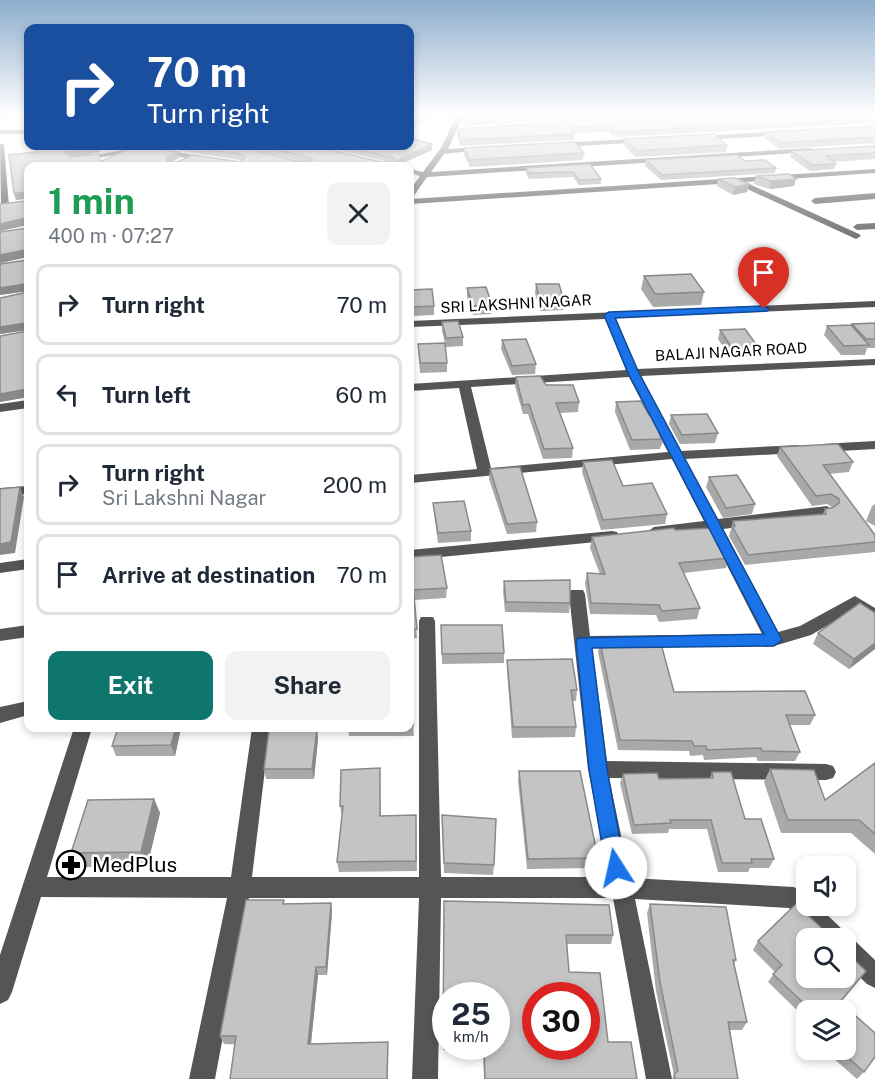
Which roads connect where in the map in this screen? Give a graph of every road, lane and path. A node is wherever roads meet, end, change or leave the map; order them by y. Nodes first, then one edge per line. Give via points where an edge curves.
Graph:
1 (2, 165) edge
2 (430, 165) edge
3 (500, 165) edge
4 (618, 165) edge
5 (622, 170) dead end
6 (875, 171) edge
7 (414, 172) edge
8 (854, 172) junction
9 (424, 175) junction
10 (630, 178) dead end
11 (736, 181) junction
12 (866, 181) dead end
13 (637, 187) junction
14 (414, 189) edge
15 (875, 196) edge
16 (815, 201) dead end
17 (414, 202) edge
18 (6, 206) edge
19 (875, 226) edge
20 (875, 304) edge
21 (609, 315) junction
22 (414, 324) edge
23 (875, 362) edge
24 (633, 373) junction
25 (464, 383) junction
26 (414, 387) edge
27 (24, 405) edge
28 (0, 408) edge
29 (875, 445) edge
30 (677, 455) junction
31 (485, 472) junction
32 (414, 479) edge
33 (24, 490) edge
34 (0, 492) edge
35 (827, 511) edge
36 (712, 527) junction
37 (414, 555) edge
38 (24, 565) edge
39 (0, 568) edge
40 (577, 594) dead end
41 (875, 616) edge
42 (427, 621) dead end
43 (24, 632) edge
44 (0, 635) edge
45 (774, 640) junction
46 (584, 642) junction
47 (24, 709) edge
48 (0, 715) edge
49 (82, 732) edge
50 (260, 732) edge
51 (598, 769) junction
52 (826, 772) dead end
53 (430, 886) junction
54 (34, 887) junction
55 (619, 888) junction
56 (240, 889) junction
57 (825, 928) edge
58 (856, 958) edge
59 (875, 976) edge
60 (2, 981) edge
61 (202, 1079) edge
62 (425, 1079) edge
63 (659, 1079) edge

1 - 18 street
2 - 9 street
3 - 9 street
4 - 5 street
6 - 8 street
7 - 9 street
8 - 11 street
8 - 12 street
9 - 14 street
10 - 13 street
11 - 13 street
11 - 19 street via 856,232
13 - 17 street
15 - 16 street
20 - 21 street, SRI LAKSHNI NAGAR
21 - 22 street, SRI LAKSHNI NAGAR
21 - 24 street
23 - 24 street, BALAJI NAGAR ROAD
24 - 25 street, BALAJI NAGAR ROAD
24 - 30 street
25 - 26 street, BALAJI NAGAR ROAD
25 - 31 street
27 - 28 street
29 - 30 street
30 - 31 street
30 - 36 street
31 - 32 street
33 - 34 street
35 - 36 street
36 - 37 street
36 - 45 street
38 - 39 street
40 - 46 street
41 - 45 street via 855,602 805,631
42 - 53 street
43 - 44 street
45 - 46 street
46 - 51 street
47 - 48 street
49 - 54 street
50 - 56 street
51 - 52 street
51 - 55 street
53 - 55 street
53 - 56 street
53 - 62 street
54 - 56 street
54 - 60 street
55 - 57 street via 794,898
55 - 63 street
56 - 61 street
58 - 59 street

